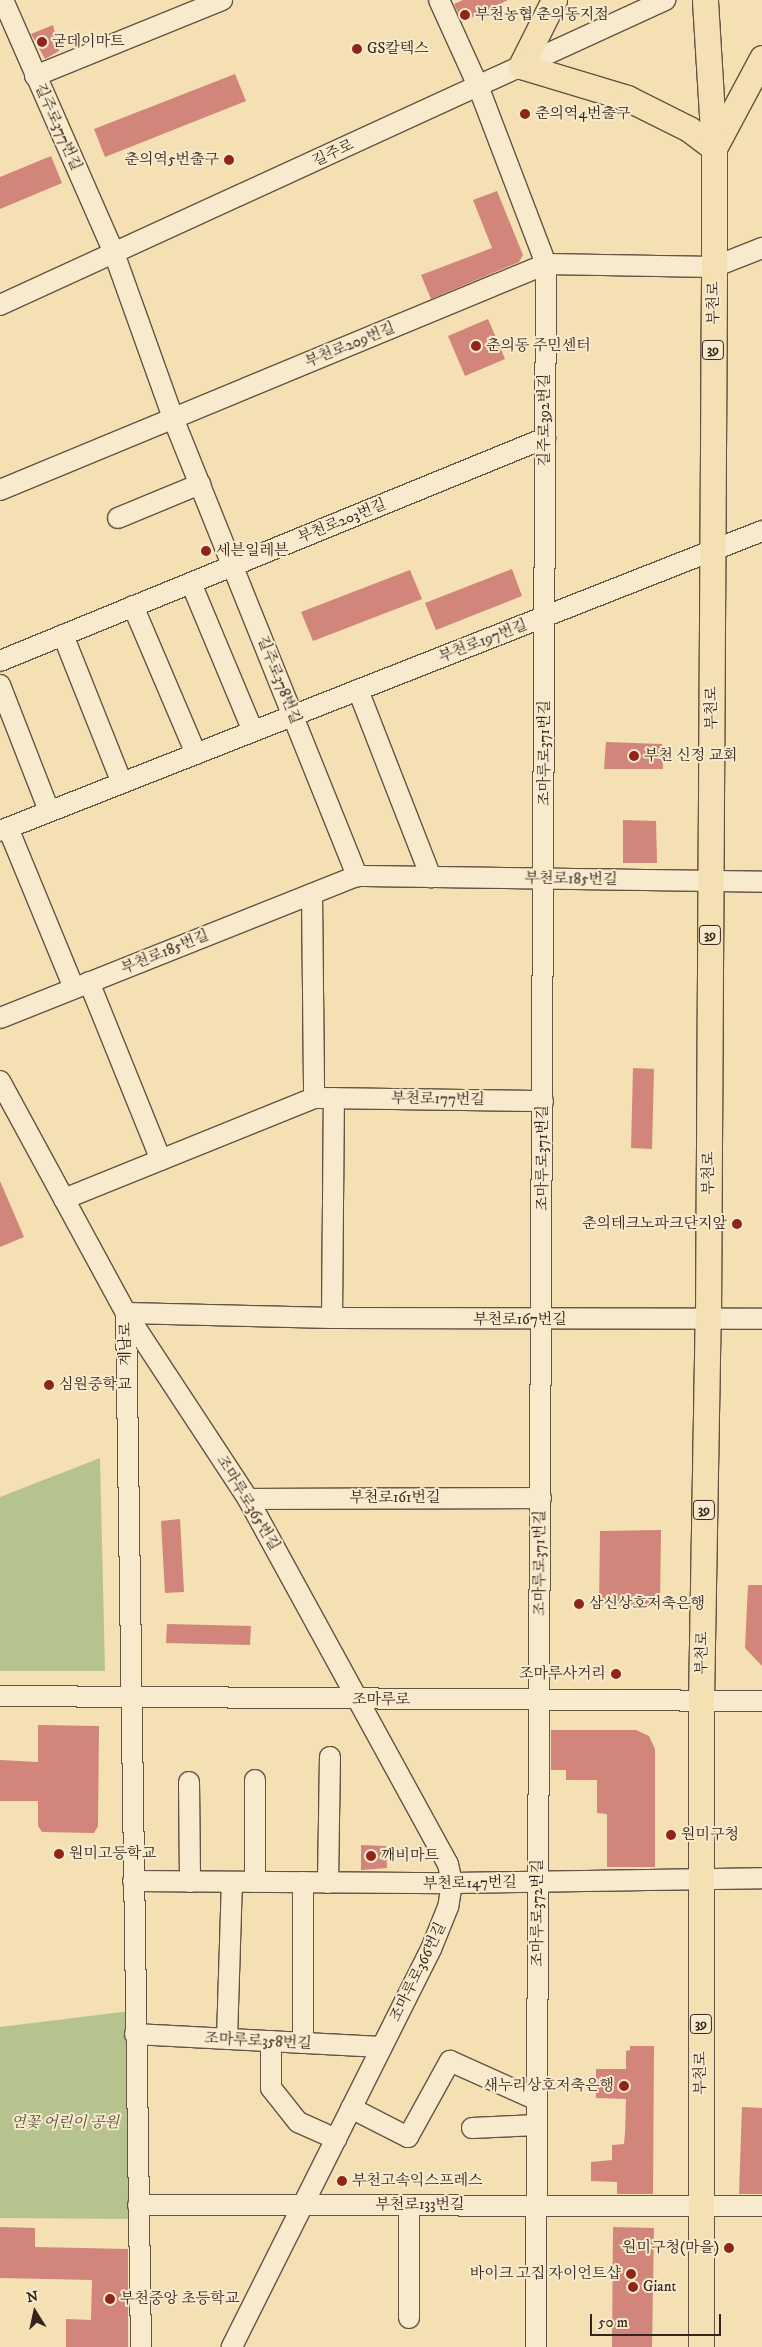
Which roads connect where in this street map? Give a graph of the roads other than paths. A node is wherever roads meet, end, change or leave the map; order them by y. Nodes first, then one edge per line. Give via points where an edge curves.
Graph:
1 (3, 0) edge
2 (222, 0) edge
3 (440, 0) edge
4 (554, 0) edge
5 (665, 0) edge
6 (705, 0) edge
7 (762, 58) edge
8 (521, 66) junction
9 (35, 76) junction
10 (478, 86) junction
11 (714, 148) junction
12 (762, 248) edge
13 (114, 253) junction
14 (546, 264) junction
15 (714, 267) junction
16 (0, 305) edge
17 (173, 418) junction
18 (545, 438) junction
19 (200, 484) junction
20 (0, 490) edge
21 (118, 518) dead end
22 (762, 531) edge
23 (713, 551) junction
24 (233, 565) junction
25 (190, 583) junction
26 (133, 606) junction
27 (545, 616) junction
28 (63, 635) junction
29 (0, 660) edge
30 (0, 686) edge
31 (358, 690) junction
32 (294, 715) junction
33 (253, 731) junction
34 (196, 754) junction
35 (122, 783) junction
36 (49, 812) junction
37 (4, 829) edge
38 (357, 876) junction
39 (431, 877) junction
40 (544, 878) junction
41 (711, 882) junction
42 (762, 882) edge
43 (312, 894) junction
44 (81, 985) junction
45 (0, 1018) edge
46 (0, 1081) edge
47 (314, 1098) junction
48 (334, 1098) junction
49 (543, 1101) junction
50 (8, 1114) edge
51 (161, 1160) junction
52 (64, 1199) junction
53 (126, 1313) junction
54 (332, 1318) junction
55 (708, 1319) junction
56 (762, 1319) edge
57 (542, 1320) junction
58 (541, 1498) junction
59 (248, 1499) junction
60 (0, 1696) edge
61 (129, 1699) junction
62 (360, 1700) junction
63 (540, 1701) junction
64 (701, 1701) junction
65 (762, 1701) edge
66 (330, 1757) dead end
67 (255, 1780) dead end
68 (189, 1782) dead end
69 (762, 1878) edge
70 (701, 1879) junction
71 (133, 1882) junction
72 (190, 1882) junction
73 (232, 1882) junction
74 (255, 1882) junction
75 (303, 1882) junction
76 (538, 1882) junction
77 (328, 1883) junction
78 (452, 1884) junction
79 (135, 2034) junction
80 (228, 2039) junction
81 (271, 2041) junction
82 (302, 2043) junction
83 (381, 2047) junction
84 (537, 2100) junction
85 (351, 2108) junction
86 (537, 2126) junction
87 (472, 2128) dead end
88 (336, 2139) junction
89 (138, 2205) junction
90 (304, 2205) junction
91 (409, 2205) junction
92 (536, 2205) junction
93 (701, 2206) junction
94 (762, 2206) edge
95 (409, 2318) dead end
96 (141, 2347) edge
97 (232, 2347) edge
98 (536, 2347) edge
99 (701, 2347) edge

1 - 9 street, 길주로377번길
2 - 9 street
3 - 10 street, 길주로392번길
4 - 8 main road
5 - 8 street, 길주로
6 - 11 main road, 부천로 / 39
7 - 11 main road
8 - 10 street, 길주로
8 - 11 main road via 627,98 689,129
9 - 13 street, 길주로377번길
10 - 13 street, 길주로
10 - 14 street, 길주로392번길
11 - 15 main road, 부천로 / 39
12 - 15 street
13 - 16 street, 길주로
13 - 17 street, 길주로378번길
14 - 15 street, 부천로209번길
14 - 17 street, 부천로209번길
14 - 18 street, 길주로392번길
15 - 23 main road, 부천로 / 39
17 - 19 street, 길주로378번길
17 - 20 street, 부천로209번길
18 - 24 street, 부천로203번길
18 - 27 street, 길주로392번길
19 - 21 street
19 - 24 street, 길주로378번길
22 - 23 street, 부천로197번길
23 - 27 street, 부천로197번길
23 - 41 main road, 부천로 / 39
24 - 25 street, 부천로203번길
24 - 32 street, 길주로378번길
25 - 26 street, 부천로203번길
25 - 33 street
26 - 28 street, 부천로203번길
26 - 34 street
27 - 31 street, 부천로197번길
27 - 40 street, 조마루로371번길
28 - 29 street, 부천로203번길
28 - 35 street
30 - 36 street
31 - 32 street, 부천로197번길
31 - 39 street
32 - 33 street, 부천로197번길
32 - 38 street, 길주로378번길
33 - 34 street, 부천로197번길
34 - 35 street, 부천로197번길
35 - 36 street, 부천로197번길
36 - 37 street, 부천로197번길
37 - 44 street
38 - 39 street, 부천로185번길
38 - 43 street, 부천로185번길
39 - 40 street, 부천로185번길
40 - 41 street, 부천로185번길
40 - 49 street, 조마루로371번길
41 - 42 street, 부천로185번길
41 - 55 main road, 부천로 / 39
43 - 44 street, 부천로185번길
43 - 47 street
44 - 45 street, 부천로185번길
44 - 51 street
46 - 50 street, 계남로
47 - 48 street, 부천로177번길
47 - 51 street, 부천로177번길
48 - 49 street, 부천로177번길
48 - 54 street
49 - 57 street, 조마루로371번길
50 - 52 street, 계남로
51 - 52 street, 부천로177번길
52 - 53 street, 계남로
53 - 54 street, 부천로167번길
53 - 59 street, 조마루로365번길
53 - 61 street, 계남로
54 - 57 street, 부천로167번길
55 - 56 street, 부천로167번길
55 - 57 street, 부천로167번길
55 - 64 main road, 부천로 / 39
57 - 58 street, 조마루로371번길
58 - 59 street, 부천로161번길
58 - 63 street, 조마루로371번길
59 - 62 street, 조마루로365번길
60 - 61 street, 조마루로
61 - 62 street, 조마루로
61 - 71 street, 계남로
62 - 63 street, 조마루로
62 - 78 street, 조마루로366번길 via 448,1864
63 - 64 street, 조마루로
63 - 76 street, 조마루로372번길
64 - 65 street, 조마루로
64 - 70 main road, 부천로 / 39
66 - 77 street
67 - 74 street
68 - 72 street
69 - 70 street, 부천로147번길
70 - 76 street, 부천로147번길
70 - 93 main road, 부천로 / 39
71 - 72 street, 부천로147번길
71 - 79 street, 계남로
72 - 73 street, 부천로147번길
73 - 74 street, 부천로147번길
73 - 80 street
74 - 75 street, 부천로147번길
75 - 77 street, 부천로147번길
75 - 82 street
76 - 78 street, 부천로147번길
76 - 84 street, 조마루로372번길
77 - 78 street, 부천로147번길
78 - 83 street, 조마루로366번길 via 448,1907 431,1949
79 - 80 street, 조마루로358번길
79 - 89 street, 계남로
80 - 81 street, 조마루로358번길
81 - 82 street, 조마루로358번길
81 - 88 street via 270,2088 298,2122
82 - 83 street, 조마루로358번길
83 - 85 street, 조마루로366번길
84 - 85 street via 450,2061 408,2138
84 - 86 street, 조마루로372번길
85 - 88 street, 조마루로366번길
86 - 87 street
86 - 92 street, 조마루로372번길
88 - 90 street, 조마루로366번길
89 - 90 street, 부천로133번길
89 - 96 street, 계남로
90 - 91 street, 부천로133번길
90 - 97 street, 조마루로366번길
91 - 92 street, 부천로133번길
91 - 95 street
92 - 93 street, 부천로133번길
92 - 98 street, 조마루로372번길
93 - 94 street, 부천로133번길
93 - 99 main road, 부천로 / 39

